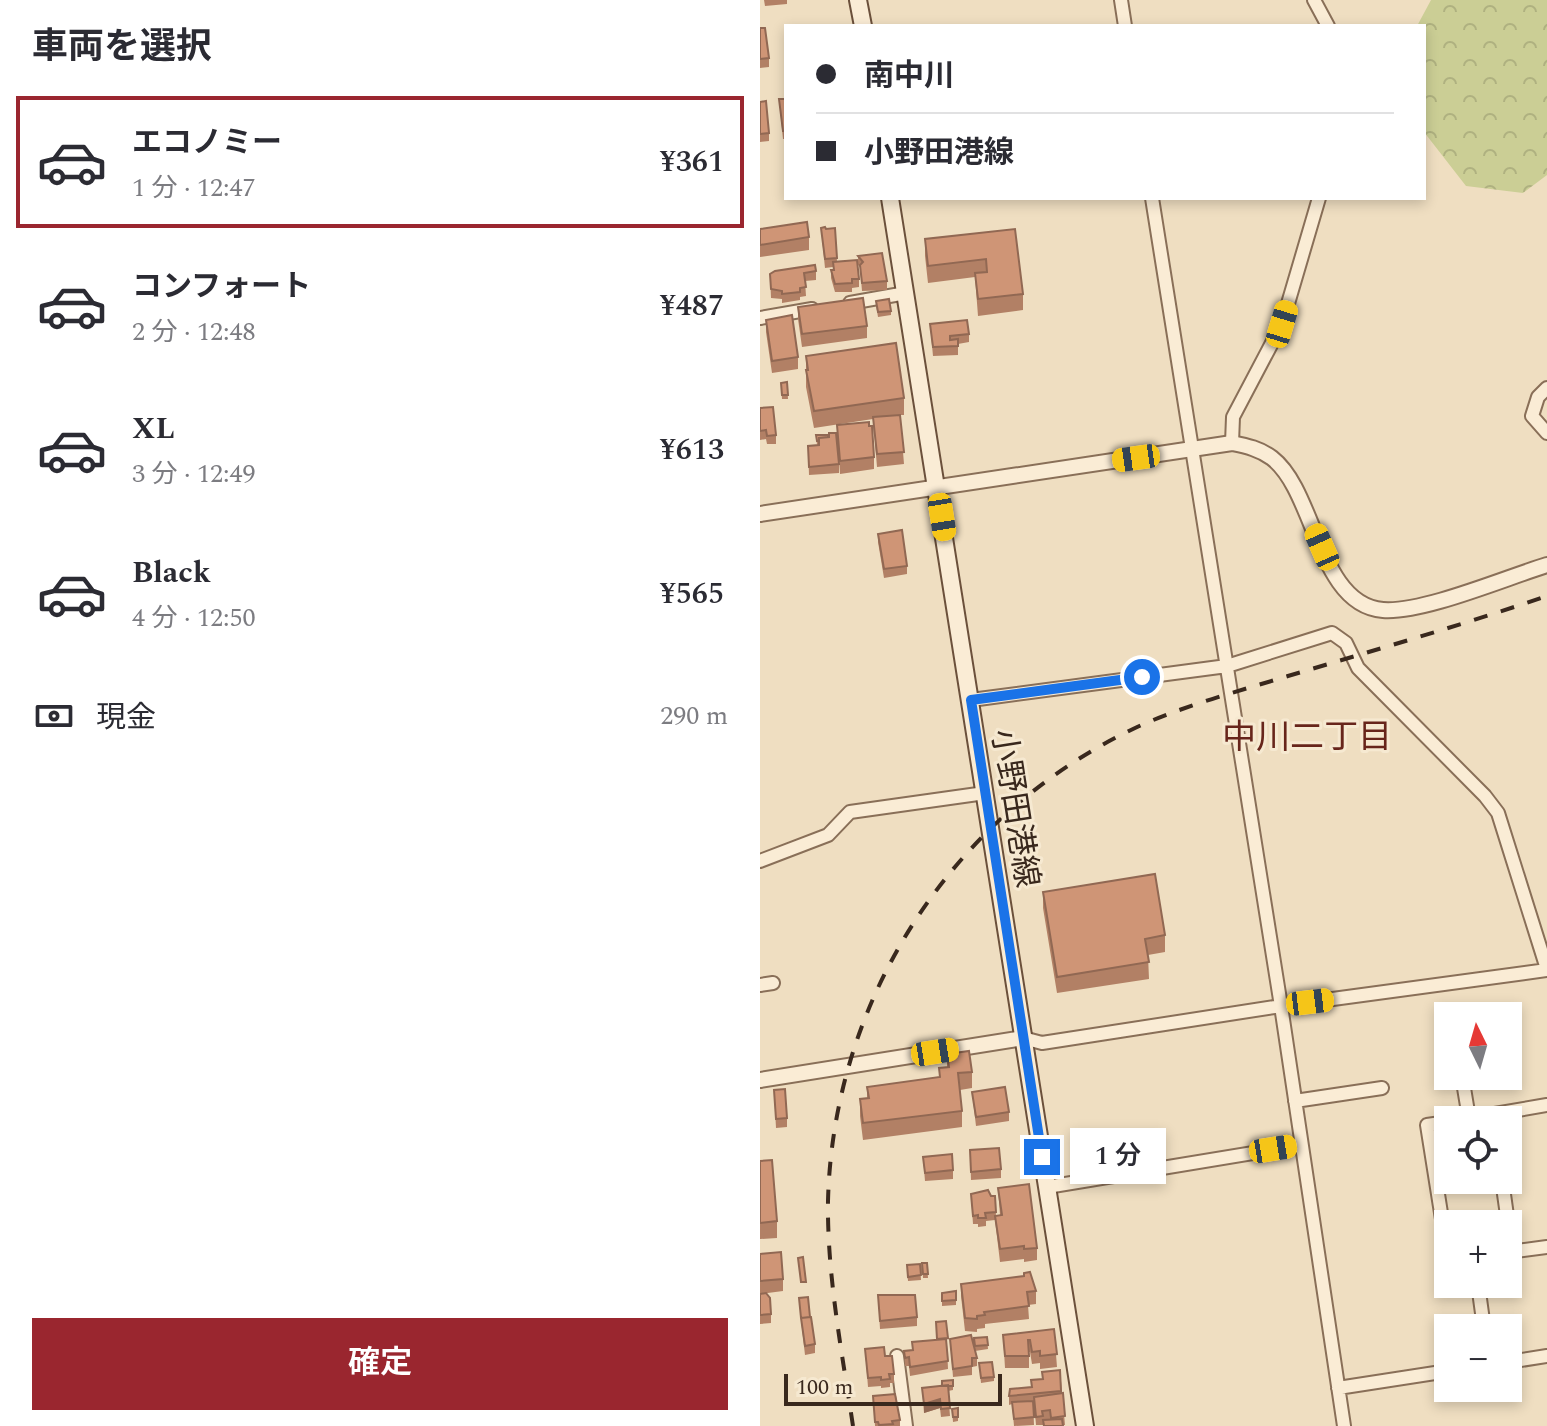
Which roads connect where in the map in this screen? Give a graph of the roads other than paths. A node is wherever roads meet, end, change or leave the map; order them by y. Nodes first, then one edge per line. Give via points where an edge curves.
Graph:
1 (858, 0) edge
2 (1121, 0) edge
3 (1314, 0) edge
4 (863, 24) edge
5 (1125, 24) edge
6 (1327, 24) edge
7 (892, 200) edge
8 (1152, 200) edge
9 (1318, 200) edge
10 (906, 293) junction
11 (833, 305) edge
12 (818, 308) edge
13 (760, 318) edge
14 (1547, 388) edge
15 (1547, 433) edge
16 (1232, 443) junction
17 (1192, 449) junction
18 (938, 487) junction
19 (760, 514) edge
20 (1547, 565) edge
21 (1227, 666) junction
22 (971, 700) junction
23 (985, 793) junction
24 (760, 861) edge
25 (1547, 970) edge
26 (1281, 1006) junction
27 (1023, 1038) junction
28 (760, 1080) edge
29 (1382, 1088) dead end
30 (1295, 1101) junction
31 (1547, 1105) edge
32 (1522, 1110) edge
33 (1434, 1124) edge
34 (1301, 1145) junction
35 (1434, 1169) edge
36 (1047, 1187) junction
37 (1547, 1250) edge
38 (1522, 1251) edge
39 (897, 1356) dead end
40 (1547, 1356) edge
41 (1522, 1360) edge
42 (1434, 1373) edge
43 (1338, 1388) junction
44 (906, 1426) edge
45 (1085, 1426) edge
46 (1344, 1426) edge

1 - 4 main road
2 - 5 street
3 - 6 street
7 - 10 main road, 小野田港線
8 - 17 street
9 - 16 street via 1282,324 1233,417
10 - 11 street
10 - 18 main road, 小野田港線
12 - 13 street
14 - 15 street via 1532,416
16 - 17 street
16 - 20 street via 1262,452 1283,470 1335,576 1360,601 1379,610 1425,604
17 - 18 street
17 - 21 street
18 - 19 street
18 - 22 main road, 小野田港線
21 - 22 street
21 - 25 street via 1332,633 1346,643 1358,668 1498,813
21 - 26 street
22 - 23 main road, 小野田港線
23 - 24 street via 850,812 828,835
23 - 27 main road, 小野田港線
25 - 26 street
26 - 27 street via 1042,1043
26 - 30 street
27 - 28 street
27 - 36 main road, 小野田港線
29 - 30 street
30 - 34 street
31 - 32 street
33 - 35 street via 1427,1125
34 - 36 street
34 - 43 street
36 - 45 main road, 小野田港線
37 - 38 street
39 - 44 street
40 - 41 street
42 - 43 street
43 - 46 street

